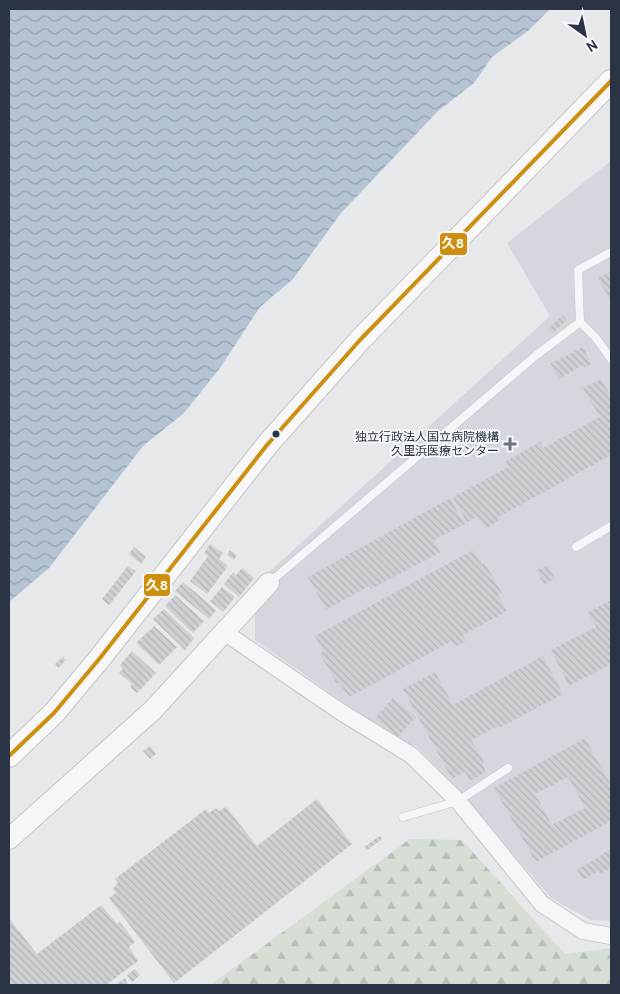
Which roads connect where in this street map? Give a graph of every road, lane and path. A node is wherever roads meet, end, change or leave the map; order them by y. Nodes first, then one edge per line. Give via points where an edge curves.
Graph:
1 (611, 81) edge
2 (611, 252) edge
3 (580, 322) junction
4 (611, 359) edge
5 (611, 526) edge
6 (576, 547) dead end
7 (269, 583) joint
8 (224, 632) junction
9 (9, 756) edge
10 (508, 768) dead end
11 (458, 801) junction
12 (403, 817) dead end
13 (9, 839) edge
14 (611, 936) edge

1 - 9 main road via 360,340 267,444 94,665 54,713
2 - 3 lane via 578,270
3 - 4 lane
3 - 7 lane via 534,357
5 - 6 lane
7 - 8 street
8 - 11 street via 341,712 411,755
8 - 13 street via 153,710
10 - 11 lane
11 - 12 lane
11 - 14 street via 542,904 583,931

